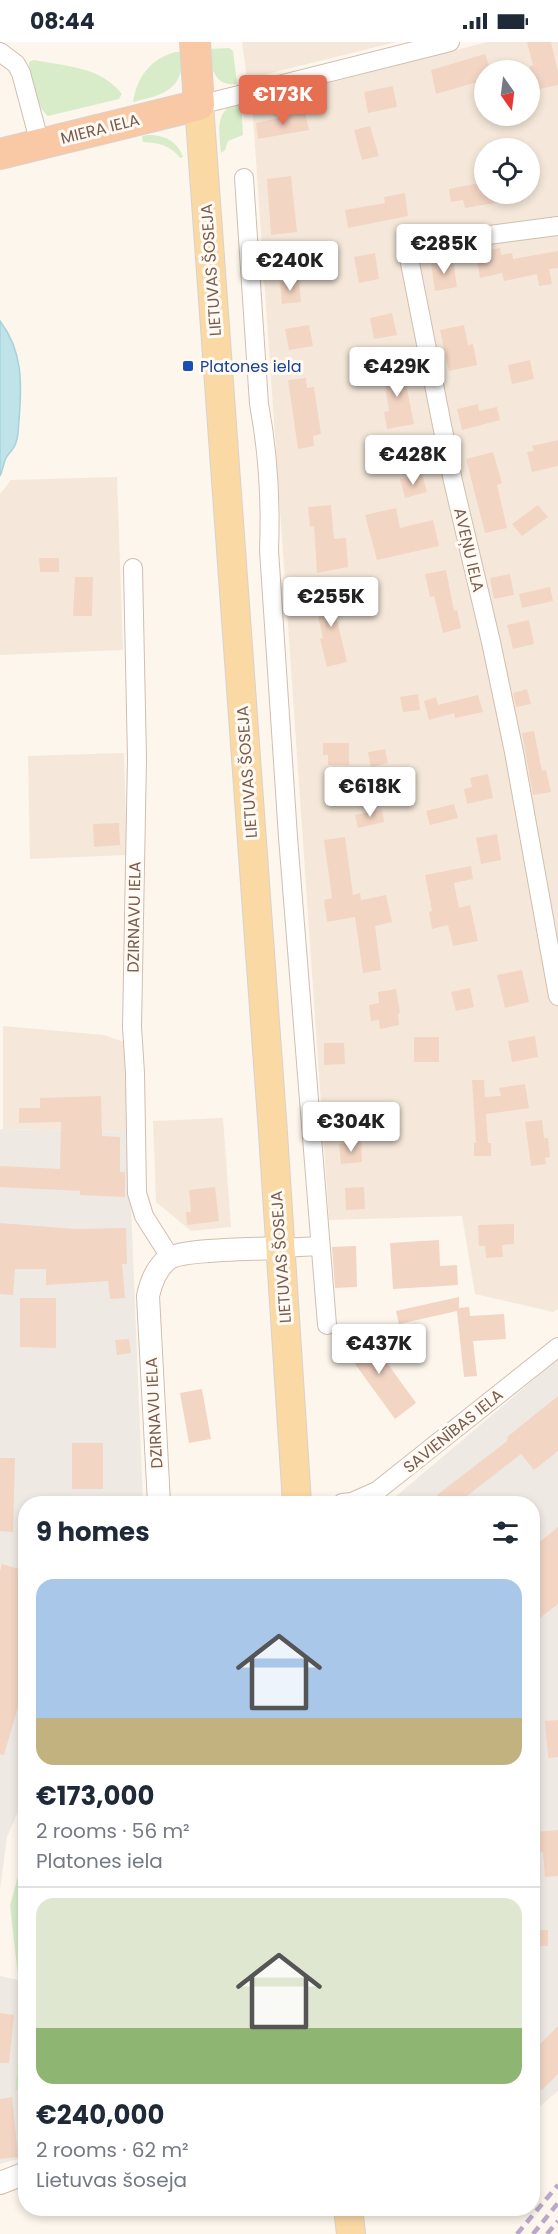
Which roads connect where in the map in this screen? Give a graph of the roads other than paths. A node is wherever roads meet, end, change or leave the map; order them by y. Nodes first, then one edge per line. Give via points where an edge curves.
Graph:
1 (195, 42) edge
2 (450, 42) edge
3 (0, 52) edge
4 (199, 105) junction
5 (40, 144) junction
6 (0, 154) edge
7 (244, 178) dead end
8 (558, 226) edge
9 (133, 568) dead end
10 (558, 996) edge
11 (320, 1246) junction
12 (280, 1248) junction
13 (170, 1257) junction
14 (327, 1325) dead end
15 (558, 1347) edge
16 (159, 1496) edge
17 (297, 1496) edge
18 (366, 1496) edge
19 (18, 2176) edge
20 (0, 2183) edge
21 (349, 2216) edge
22 (351, 2234) edge

1 - 4 highway, LIETUVAS ŠOSEJA
2 - 4 street
3 - 5 street via 21,73
4 - 5 highway, MIERA IELA
4 - 12 main road, LIETUVAS ŠOSEJA
5 - 6 highway, MIERA IELA
7 - 11 street via 259,404 271,512 269,550 287,826
8 - 10 street, AVEŅU IELA via 427,243 412,250 410,263 453,481 514,752
9 - 13 street, DZIRNAVU IELA via 137,758 132,1027 137,1193 144,1216
11 - 12 street
11 - 14 street
12 - 13 street
12 - 17 main road, LIETUVAS ŠOSEJA
13 - 16 street, DZIRNAVU IELA via 159,1268 148,1296
15 - 18 street, SAVIENĪBAS IELA via 377,1491
19 - 20 street
21 - 22 main road

